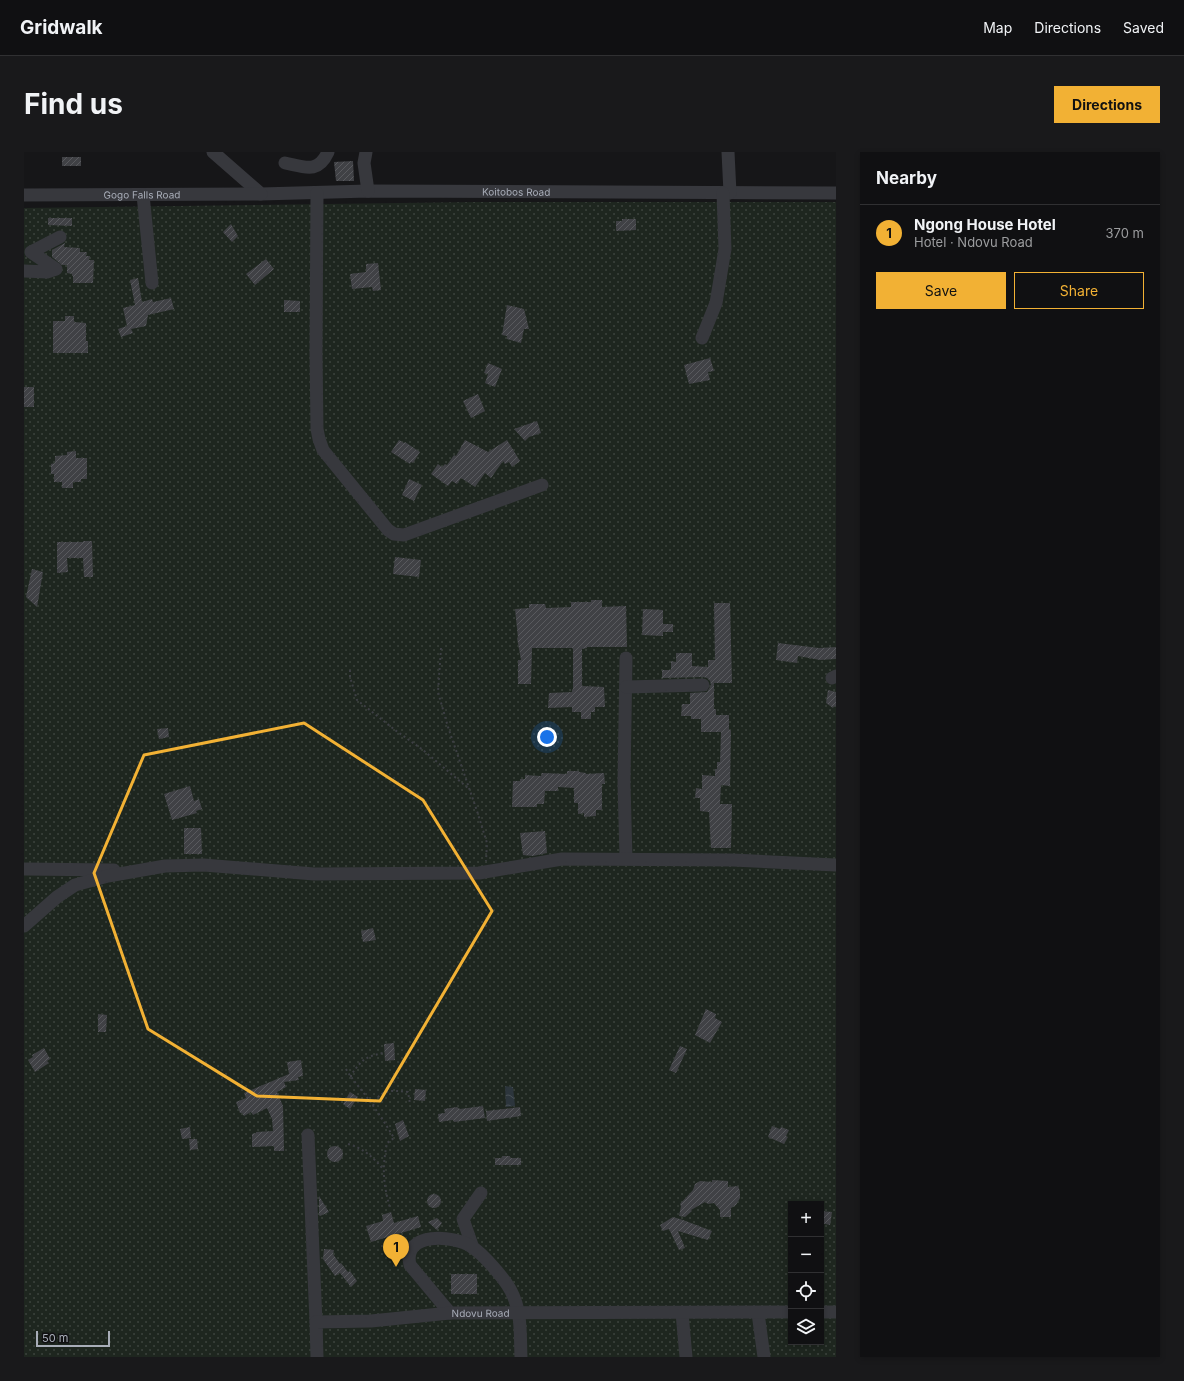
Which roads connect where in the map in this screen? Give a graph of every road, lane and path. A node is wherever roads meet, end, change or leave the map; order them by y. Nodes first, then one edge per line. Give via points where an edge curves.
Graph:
1 (213, 152) edge
2 (328, 152) edge
3 (366, 152) edge
4 (728, 152) edge
5 (285, 164) dead end
6 (368, 191) junction
7 (317, 193) junction
8 (726, 193) junction
9 (836, 193) edge
10 (261, 194) junction
11 (24, 195) edge
12 (143, 195) junction
13 (60, 237) dead end
14 (24, 271) edge
15 (152, 283) dead end
16 (702, 338) dead end
17 (542, 485) dead end
18 (440, 648) dead end
19 (626, 658) dead end
20 (350, 670) dead end
21 (704, 685) dead end
22 (626, 687) junction
23 (470, 790) junction
24 (626, 859) junction
25 (836, 864) edge
26 (24, 869) edge
27 (141, 870) junction
28 (485, 872) junction
29 (24, 926) edge
30 (383, 1053) dead end
31 (346, 1069) dead end
32 (351, 1079) junction
33 (410, 1104) dead end
34 (373, 1107) junction
35 (308, 1135) dead end
36 (348, 1144) dead end
37 (383, 1169) junction
38 (481, 1193) dead end
39 (390, 1208) dead end
40 (473, 1248) junction
41 (788, 1312) edge
42 (824, 1312) edge
43 (836, 1312) edge
44 (450, 1313) junction
45 (519, 1313) junction
46 (682, 1313) junction
47 (758, 1313) junction
48 (316, 1322) junction
49 (317, 1357) edge
50 (521, 1357) edge
51 (686, 1357) edge
52 (764, 1357) edge

1 - 10 street
2 - 5 street via 319,165 311,167
3 - 6 street via 364,163
4 - 8 street
6 - 7 street, Koitobos Road
6 - 8 street, Koitobos Road
7 - 10 street, Koitobos Road
7 - 17 street via 317,428 323,450 388,530 404,536
8 - 9 street, Koitobos Road
8 - 16 street via 725,249 716,303
10 - 12 street, Gogo Falls Road
11 - 12 street, Gogo Falls Road
12 - 15 street
13 - 14 street via 31,252 56,268 47,272
18 - 23 path via 438,692
19 - 22 street
20 - 23 path via 357,700 423,750
21 - 22 street
22 - 24 street
23 - 28 path via 487,843
24 - 25 street
24 - 28 street via 562,859
26 - 27 street
27 - 28 street via 165,866 204,865 314,874
27 - 29 street via 75,885
30 - 32 path via 361,1061
31 - 32 path
32 - 34 path
33 - 34 path via 408,1092 394,1090 382,1093 376,1098
34 - 37 path via 394,1138 387,1142
35 - 48 street
36 - 37 path via 364,1150
37 - 39 path
38 - 40 street via 463,1219
40 - 44 street via 446,1238 419,1241 410,1252 410,1265
40 - 45 street via 510,1290
41 - 47 street, Ndovu Road
42 - 43 street
44 - 45 street, Ndovu Road
44 - 48 street, Ndovu Road via 371,1321
45 - 46 street, Ndovu Road
45 - 50 street
46 - 47 street, Ndovu Road
46 - 51 street
47 - 52 street
48 - 49 street

